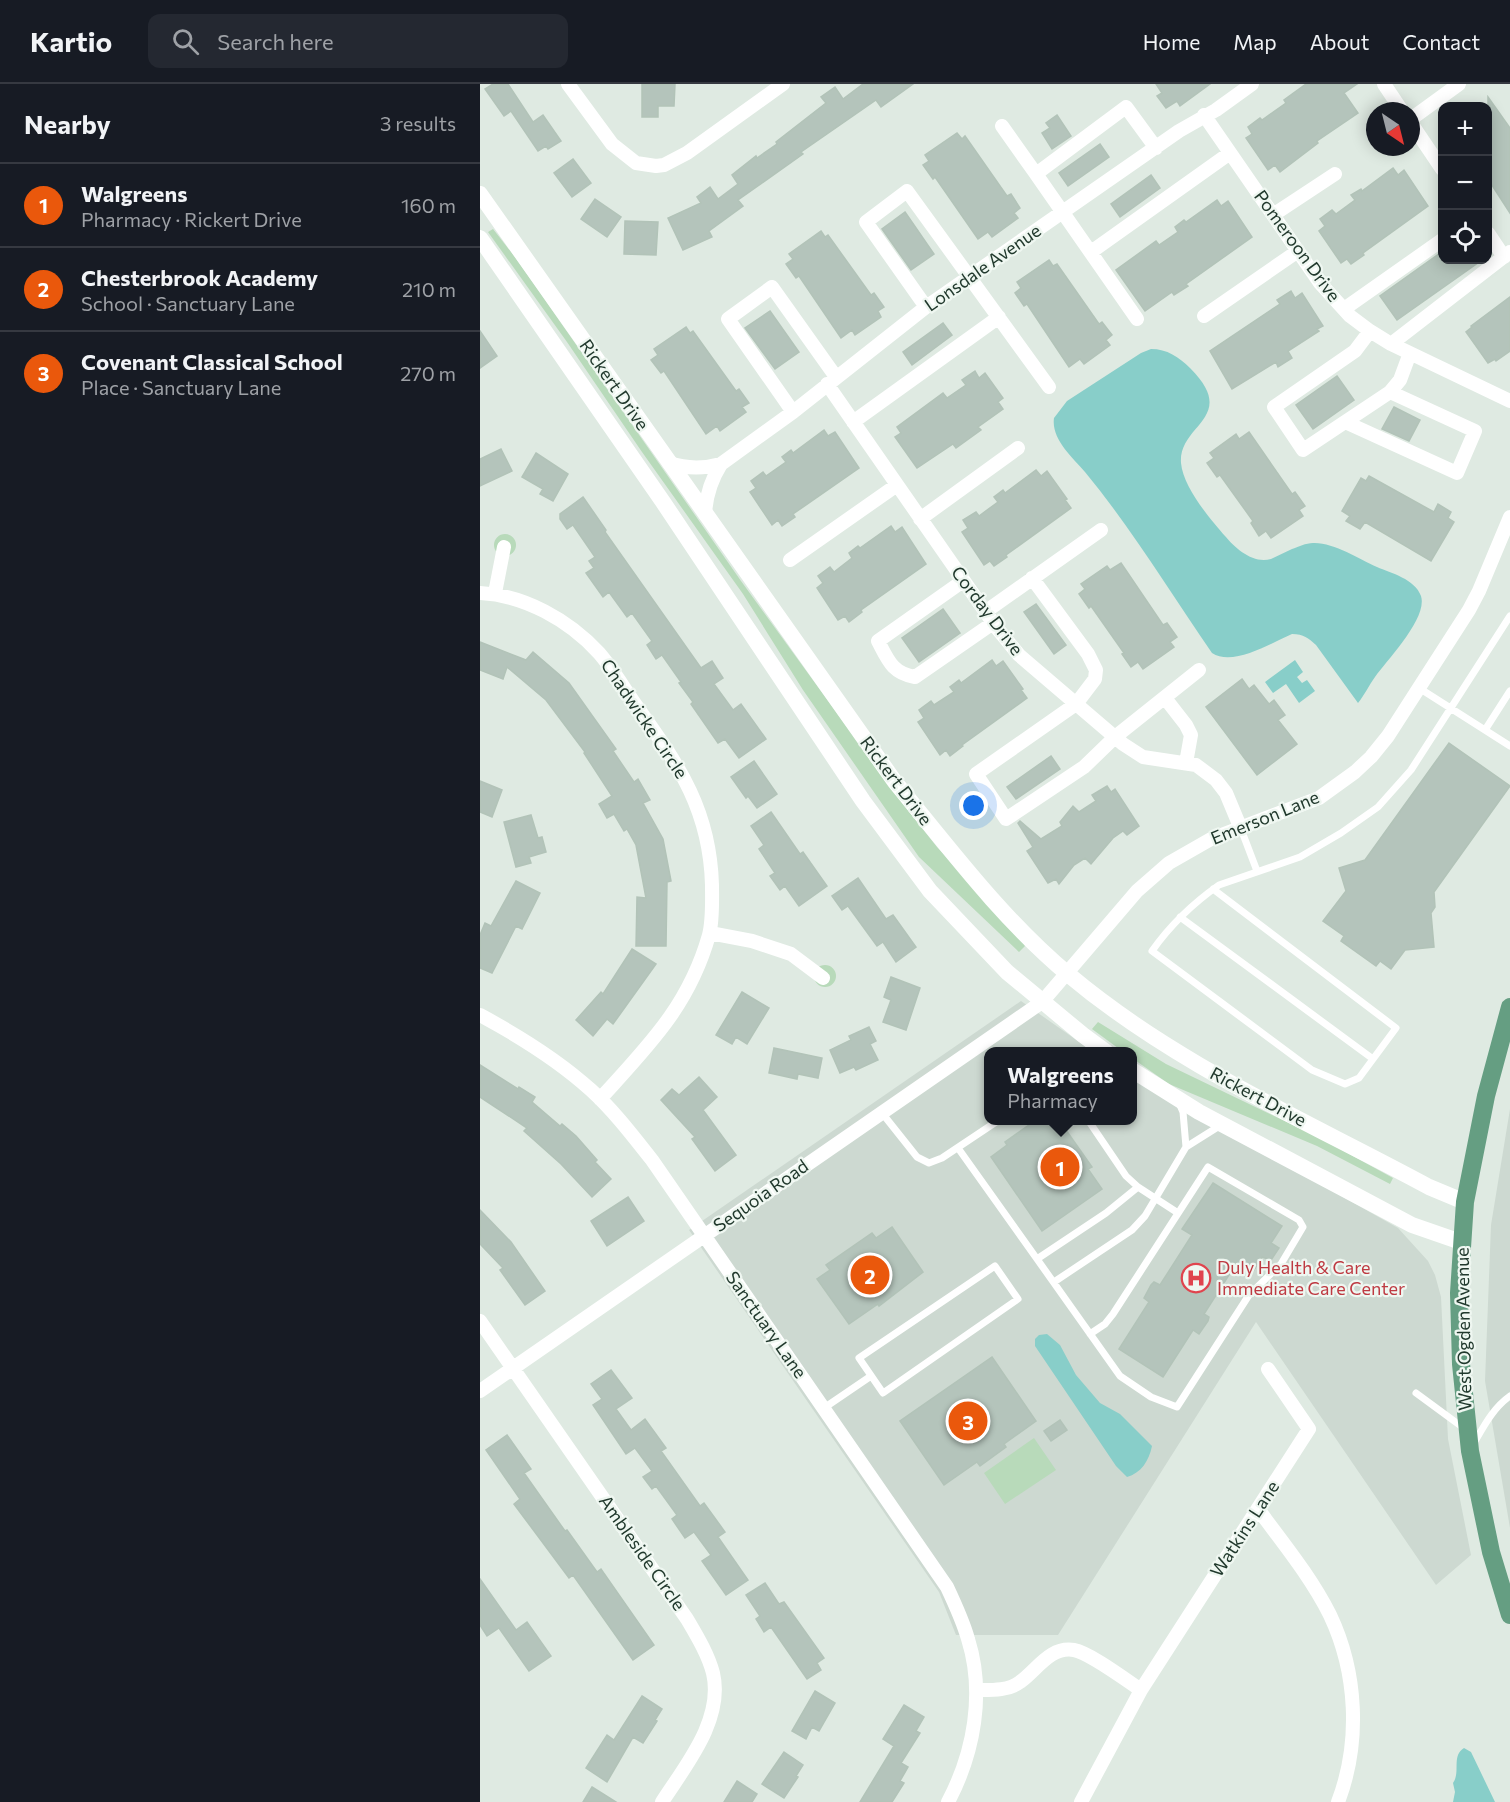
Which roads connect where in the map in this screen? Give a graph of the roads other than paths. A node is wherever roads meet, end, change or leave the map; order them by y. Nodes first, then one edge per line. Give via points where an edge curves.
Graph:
1 (568, 84) edge
2 (783, 84) edge
3 (1252, 84) edge
4 (1384, 84) edge
5 (1459, 84) edge
6 (1396, 102) edge
7 (1420, 114) edge
8 (1204, 115) junction
9 (1002, 126) dead end
10 (1420, 134) edge
11 (1156, 148) junction
12 (1230, 153) junction
13 (1438, 162) edge
14 (1036, 174) junction
15 (1335, 174) dead end
16 (480, 194) edge
17 (1062, 212) junction
18 (1273, 215) junction
19 (1492, 237) edge
20 (480, 238) edge
21 (1438, 243) edge
22 (1298, 251) junction
23 (1090, 252) junction
24 (1507, 254) edge
25 (970, 276) junction
26 (926, 307) junction
27 (1344, 309) junction
28 (1204, 316) dead end
29 (999, 317) junction
30 (1137, 320) dead end
31 (1370, 331) junction
32 (1391, 344) junction
33 (1410, 353) junction
34 (831, 381) junction
35 (1049, 387) dead end
36 (1390, 392) junction
37 (1510, 401) edge
38 (793, 412) junction
39 (853, 422) junction
40 (1345, 422) junction
41 (1018, 448) dead end
42 (669, 463) junction
43 (721, 464) junction
44 (897, 485) junction
45 (705, 514) junction
46 (1510, 517) edge
47 (920, 519) junction
48 (1101, 530) dead end
49 (504, 547) dead end
50 (790, 560) dead end
51 (1032, 578) junction
52 (963, 581) junction
53 (480, 593) edge
54 (495, 594) junction
55 (1510, 616) edge
56 (989, 617) junction
57 (1199, 670) dead end
58 (1419, 688) junction
59 (1510, 691) edge
60 (1165, 698) junction
61 (1076, 704) junction
62 (1450, 709) junction
63 (1485, 730) junction
64 (1115, 737) junction
65 (1510, 746) edge
66 (1186, 763) junction
67 (1241, 829) junction
68 (1257, 871) junction
69 (1213, 890) junction
70 (1180, 917) junction
71 (710, 933) junction
72 (1067, 973) junction
73 (823, 978) dead end
74 (1042, 1002) junction
75 (1510, 1007) edge
76 (480, 1016) edge
77 (1100, 1047) edge
78 (1373, 1059) junction
79 (1137, 1073) edge
80 (600, 1099) junction
81 (1179, 1101) junction
82 (882, 1113) junction
83 (1222, 1124) junction
84 (992, 1125) edge
85 (1092, 1125) edge
86 (1186, 1146) junction
87 (958, 1148) junction
88 (1138, 1187) junction
89 (1155, 1200) junction
90 (1465, 1202) junction
91 (1178, 1213) junction
92 (704, 1236) junction
93 (1461, 1242) junction
94 (1037, 1259) junction
95 (1054, 1282) junction
96 (480, 1321) edge
97 (1090, 1334) junction
98 (514, 1368) junction
99 (1268, 1369) dead end
100 (870, 1376) junction
101 (480, 1391) edge
102 (1416, 1393) dead end
103 (1510, 1396) edge
104 (824, 1408) junction
105 (1467, 1430) junction
106 (1470, 1451) junction
107 (1258, 1509) junction
108 (1510, 1615) edge
109 (976, 1690) junction
110 (1141, 1690) junction
111 (662, 1802) edge
112 (948, 1802) edge
113 (1081, 1802) edge
114 (1338, 1802) edge

1 - 2 street via 612,144 636,163 656,166 687,153
3 - 8 street, Lonsdale Avenue
4 - 6 street
5 - 7 street
8 - 11 street, Lonsdale Avenue
8 - 12 street, Pomeroon Drive
9 - 14 street
10 - 13 street
11 - 14 street via 1126,107
11 - 17 street, Lonsdale Avenue
12 - 18 street, Pomeroon Drive
12 - 23 street
14 - 17 street
15 - 18 street
16 - 42 street, Rickert Drive
17 - 23 street
17 - 25 street, Lonsdale Avenue
18 - 22 street, Pomeroon Drive
19 - 24 street
20 - 74 street, Rickert Drive via 863,801 930,891 1007,972
21 - 27 street
22 - 27 street, Pomeroon Drive
22 - 28 street
23 - 30 street
24 - 32 street
25 - 26 street, Lonsdale Avenue
25 - 26 street via 907,191 866,222
25 - 29 street
26 - 34 street, Lonsdale Avenue
27 - 31 street, Pomeroon Drive
29 - 35 street
29 - 39 street
31 - 32 street, Pomeroon Drive
31 - 40 street via 1355,351 1274,407 1303,450
32 - 33 street, Pomeroon Drive
33 - 36 street via 1400,380
33 - 37 street, Pomeroon Drive
34 - 38 street, Lonsdale Avenue
34 - 38 street, Corday Drive via 772,287 728,319
34 - 39 street, Corday Drive
36 - 40 street
36 - 40 street via 1475,430 1457,473
38 - 43 street, Lonsdale Avenue
39 - 44 street, Corday Drive
41 - 47 street
42 - 43 street, Lonsdale Avenue via 694,468
42 - 45 street, Rickert Drive
43 - 45 street, Lonsdale Avenue via 708,493
44 - 47 street, Corday Drive
44 - 50 street
45 - 72 street, Rickert Drive via 936,835 1000,907
46 - 58 street, Emerson Lane via 1474,600
47 - 52 street, Corday Drive
48 - 51 street
49 - 54 street
51 - 56 street
51 - 61 street via 1096,670 1095,679
52 - 56 street, Corday Drive
52 - 56 street via 878,641 889,663 903,675 915,677
53 - 54 street, Chadwicke Circle
54 - 71 street, Chadwicke Circle via 542,610 585,639 682,773 707,836 712,895
55 - 62 lane
56 - 61 street, Corday Drive via 1019,655
57 - 60 street
58 - 62 lane
58 - 67 street, Emerson Lane via 1388,736 1355,772 1319,798
59 - 63 lane
60 - 64 street
60 - 66 street via 1191,735
61 - 64 street, Corday Drive
61 - 64 street via 976,774 1006,819 1084,767
62 - 63 lane
62 - 68 lane via 1411,770 1378,807 1300,857
63 - 65 lane
64 - 66 street, Corday Drive via 1143,757
66 - 67 street, Corday Drive via 1196,765 1216,780
67 - 68 lane
67 - 72 street, Emerson Lane via 1194,847 1149,879
68 - 69 lane
69 - 70 lane
69 - 78 lane via 1396,1028
70 - 78 lane
70 - 78 lane via 1152,951 1312,1070 1345,1084 1359,1078
71 - 73 street via 791,954
71 - 80 street, Chadwicke Circle via 696,972 671,1018
72 - 74 street, Emerson Lane
72 - 90 street, Rickert Drive via 1130,1021 1217,1076
74 - 77 street, Rickert Drive
74 - 82 street, Sequoia Road
75 - 90 main road, West Ogden Avenue via 1486,1095
76 - 80 street, Sanctuary Lane via 546,1055
79 - 81 street
80 - 92 street, Sanctuary Lane via 652,1160
81 - 83 street
81 - 86 lane
82 - 87 lane via 917,1157 929,1163
82 - 92 street, Sequoia Road
83 - 86 lane
83 - 93 street via 1412,1225
84 - 87 lane
85 - 88 lane via 1126,1176
86 - 89 lane
87 - 94 lane
88 - 89 lane
88 - 94 lane
89 - 91 lane
89 - 95 lane via 1132,1230
90 - 93 main road, West Ogden Avenue
91 - 97 lane via 1113,1314
91 - 97 lane via 1208,1167 1299,1220 1303,1227 1281,1264 1249,1295 1177,1407 1151,1397 1120,1376
92 - 98 street, Sequoia Road
92 - 104 street, Sanctuary Lane
93 - 105 main road, West Ogden Avenue via 1461,1364
94 - 95 lane
95 - 97 lane
96 - 98 street, Ambleside Circle
98 - 101 street, Sequoia Road
98 - 111 street, Ambleside Circle via 687,1619 713,1673 715,1691 708,1722
99 - 107 street, Watkins Lane via 1309,1429
100 - 100 lane via 884,1393 1018,1299 995,1266 860,1358
100 - 104 lane
102 - 105 lane
103 - 106 lane via 1498,1406
104 - 109 street, Sanctuary Lane via 947,1587 968,1638
105 - 106 main road, West Ogden Avenue
106 - 108 main road, West Ogden Avenue via 1491,1552
107 - 110 street, Watkins Lane
107 - 114 street via 1317,1592 1342,1646 1352,1699 1353,1731
109 - 110 street via 1008,1688 1051,1654 1074,1650
109 - 112 street, Sanctuary Lane via 966,1760
110 - 113 street, Watkins Lane

